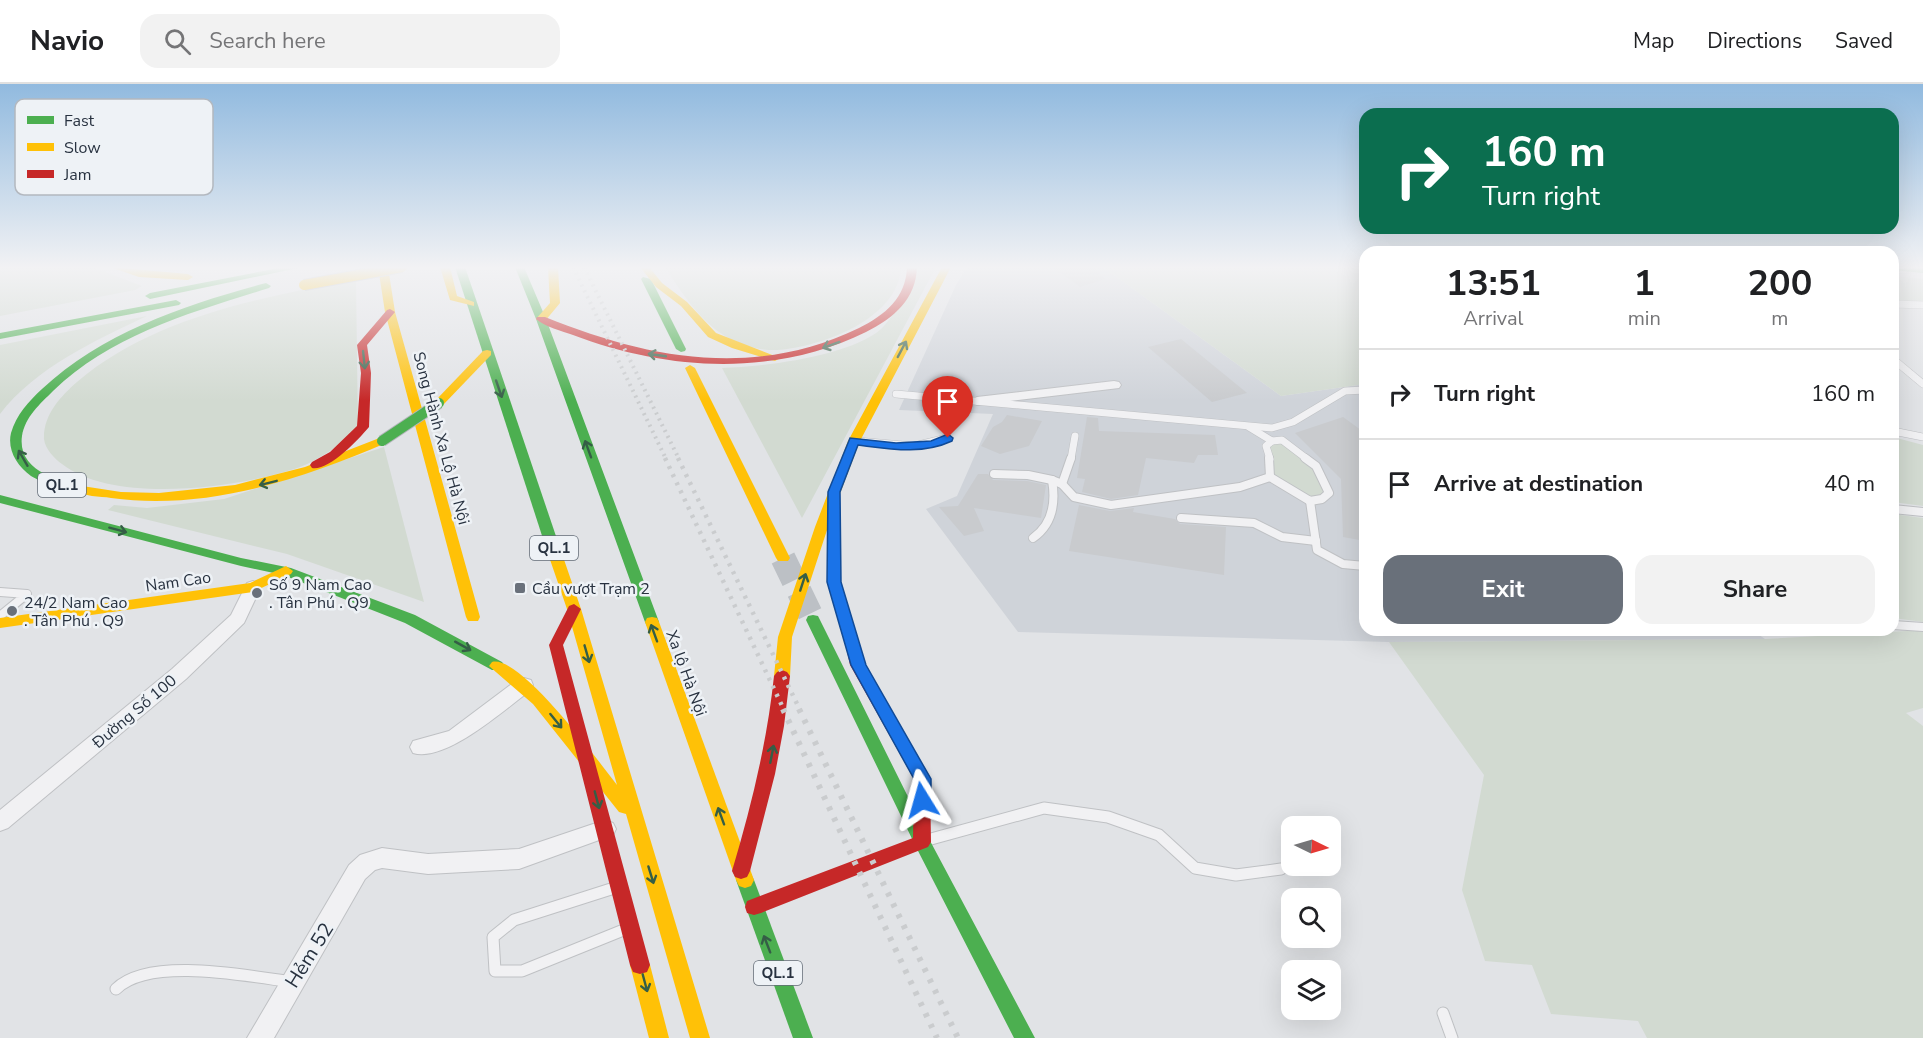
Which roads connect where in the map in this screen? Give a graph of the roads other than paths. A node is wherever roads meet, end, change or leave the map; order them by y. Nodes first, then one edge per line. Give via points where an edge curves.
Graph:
1 (74, 312) edge
2 (109, 312) edge
3 (163, 312) edge
4 (191, 312) edge
5 (390, 312) joint
6 (473, 312) edge
7 (538, 312) edge
8 (548, 312) edge
9 (663, 312) edge
10 (691, 312) edge
11 (893, 312) edge
12 (923, 312) edge
13 (936, 312) edge
14 (541, 319) junction
15 (0, 325) edge
16 (0, 336) edge
17 (0, 342) edge
18 (681, 349) dead end
19 (487, 353) junction
20 (776, 357) junction
21 (1899, 363) edge
22 (690, 368) dead end
23 (1923, 384) edge
24 (1114, 386) dead end
25 (1359, 390) edge
26 (896, 394) junction
27 (977, 401) junction
28 (865, 419) junction
29 (1248, 426) junction
30 (1899, 432) edge
31 (1075, 436) dead end
32 (1923, 437) edge
33 (948, 438) dead end
34 (854, 441) junction
35 (1272, 441) junction
36 (994, 474) dead end
37 (297, 475) junction
38 (1270, 477) junction
39 (1052, 480) junction
40 (1062, 484) junction
41 (834, 492) junction
42 (1, 498) edge
43 (1310, 501) junction
44 (1899, 510) edge
45 (1923, 512) edge
46 (1181, 518) dead end
47 (1034, 538) dead end
48 (1316, 541) junction
49 (783, 558) tunnel mouth
50 (1359, 565) edge
51 (286, 571) junction
52 (253, 587) junction
53 (0, 592) edge
54 (574, 609) junction
55 (0, 616) edge
56 (473, 617) dead end
57 (813, 620) tunnel mouth
58 (0, 623) edge
59 (1899, 625) edge
60 (1923, 627) edge
61 (524, 685) junction
62 (420, 747) dead end
63 (586, 758) junction
64 (634, 819) junction
65 (0, 822) edge
66 (605, 830) junction
67 (922, 842) junction
68 (1281, 869) dead end
69 (741, 871) junction
70 (620, 886) junction
71 (753, 907) junction
72 (630, 928) junction
73 (292, 982) junction
74 (116, 989) dead end
75 (1443, 1013) dead end
76 (260, 1038) edge
77 (659, 1038) edge
78 (700, 1038) edge
79 (802, 1038) edge
80 (1025, 1038) edge
81 (1452, 1038) edge

1 - 15 main road, QL.1
2 - 16 main road, QL.1
3 - 17 main road, QL.1
37 -> 4 main road, QL.1 via 192,496 116,496 56,484 33,472 20,458 16,440 21,420 64,375 100,350
5 -> 37 main road via 362,345 366,373 363,427 334,455
5 - 56 main road, Song Hành Xa Lộ Hà Nội
6 - 19 main road, QL.1
7 - 14 main road, Xa lộ Hà Nội
8 - 14 main road
9 - 18 main road
10 - 20 main road via 712,335
11 -> 20 main road via 830,346
28 -> 12 main road
13 - 26 main road
20 -> 14 main road via 716,360 640,352
69 -> 14 main road, Xa lộ Hà Nội
19 - 37 main road, QL.1, bridge via 439,403 412,423 382,441
19 -> 54 main road, QL.1
21 - 23 lane
22 - 49 main road
24 - 27 street
25 - 29 lane via 1344,391 1282,426
26 - 27 lane
26 - 28 main road via 891,404
27 - 29 lane
28 - 34 main road
29 - 35 lane
30 - 32 lane
31 - 40 lane
33 - 34 lane via 933,445 896,447
34 - 41 main road
35 - 38 lane via 1266,446
35 - 43 lane via 1282,440 1316,466 1329,493
36 - 39 lane
38 - 40 lane via 1240,487 1111,504 1074,497
38 - 43 lane
39 - 40 lane
39 - 47 lane via 1054,501 1048,525
41 - 67 main road via 834,582 858,665 922,779
69 -> 41 main road via 766,784 778,718 785,637
42 -> 51 main road
43 - 48 lane
44 - 45 lane
46 - 48 lane via 1254,523 1282,537
48 - 50 lane via 1317,550 1343,564
51 - 52 main road, Nam Cao
51 -> 61 main road via 411,619 491,662
52 - 58 main road, Nam Cao
52 - 65 street, Đường Số 100 via 238,619 179,674
53 - 55 lane via 27,594
54 - 63 main road via 556,645
54 -> 64 main road, QL.1
57 - 67 main road
59 - 60 lane
61 - 62 street via 455,737
61 -> 63 main road
63 - 64 main road
63 -> 66 main road
64 -> 78 main road, QL.1
66 - 70 main road
66 - 73 street, Hẻm 52 via 519,859 428,864 382,858 368,862 357,872
67 - 68 lane via 1044,808 1108,817 1159,836 1195,868 1236,875
67 - 71 main road
67 - 80 main road
69 - 71 main road, Xa lộ Hà Nội
70 - 72 main road
70 - 72 lane via 514,920 493,937 495,971 522,970
79 -> 71 main road, Xa lộ Hà Nội / QL.1
72 -> 77 main road
73 - 74 lane via 197,970 144,974 125,980
73 - 76 street, Hẻm 52
75 - 81 lane

